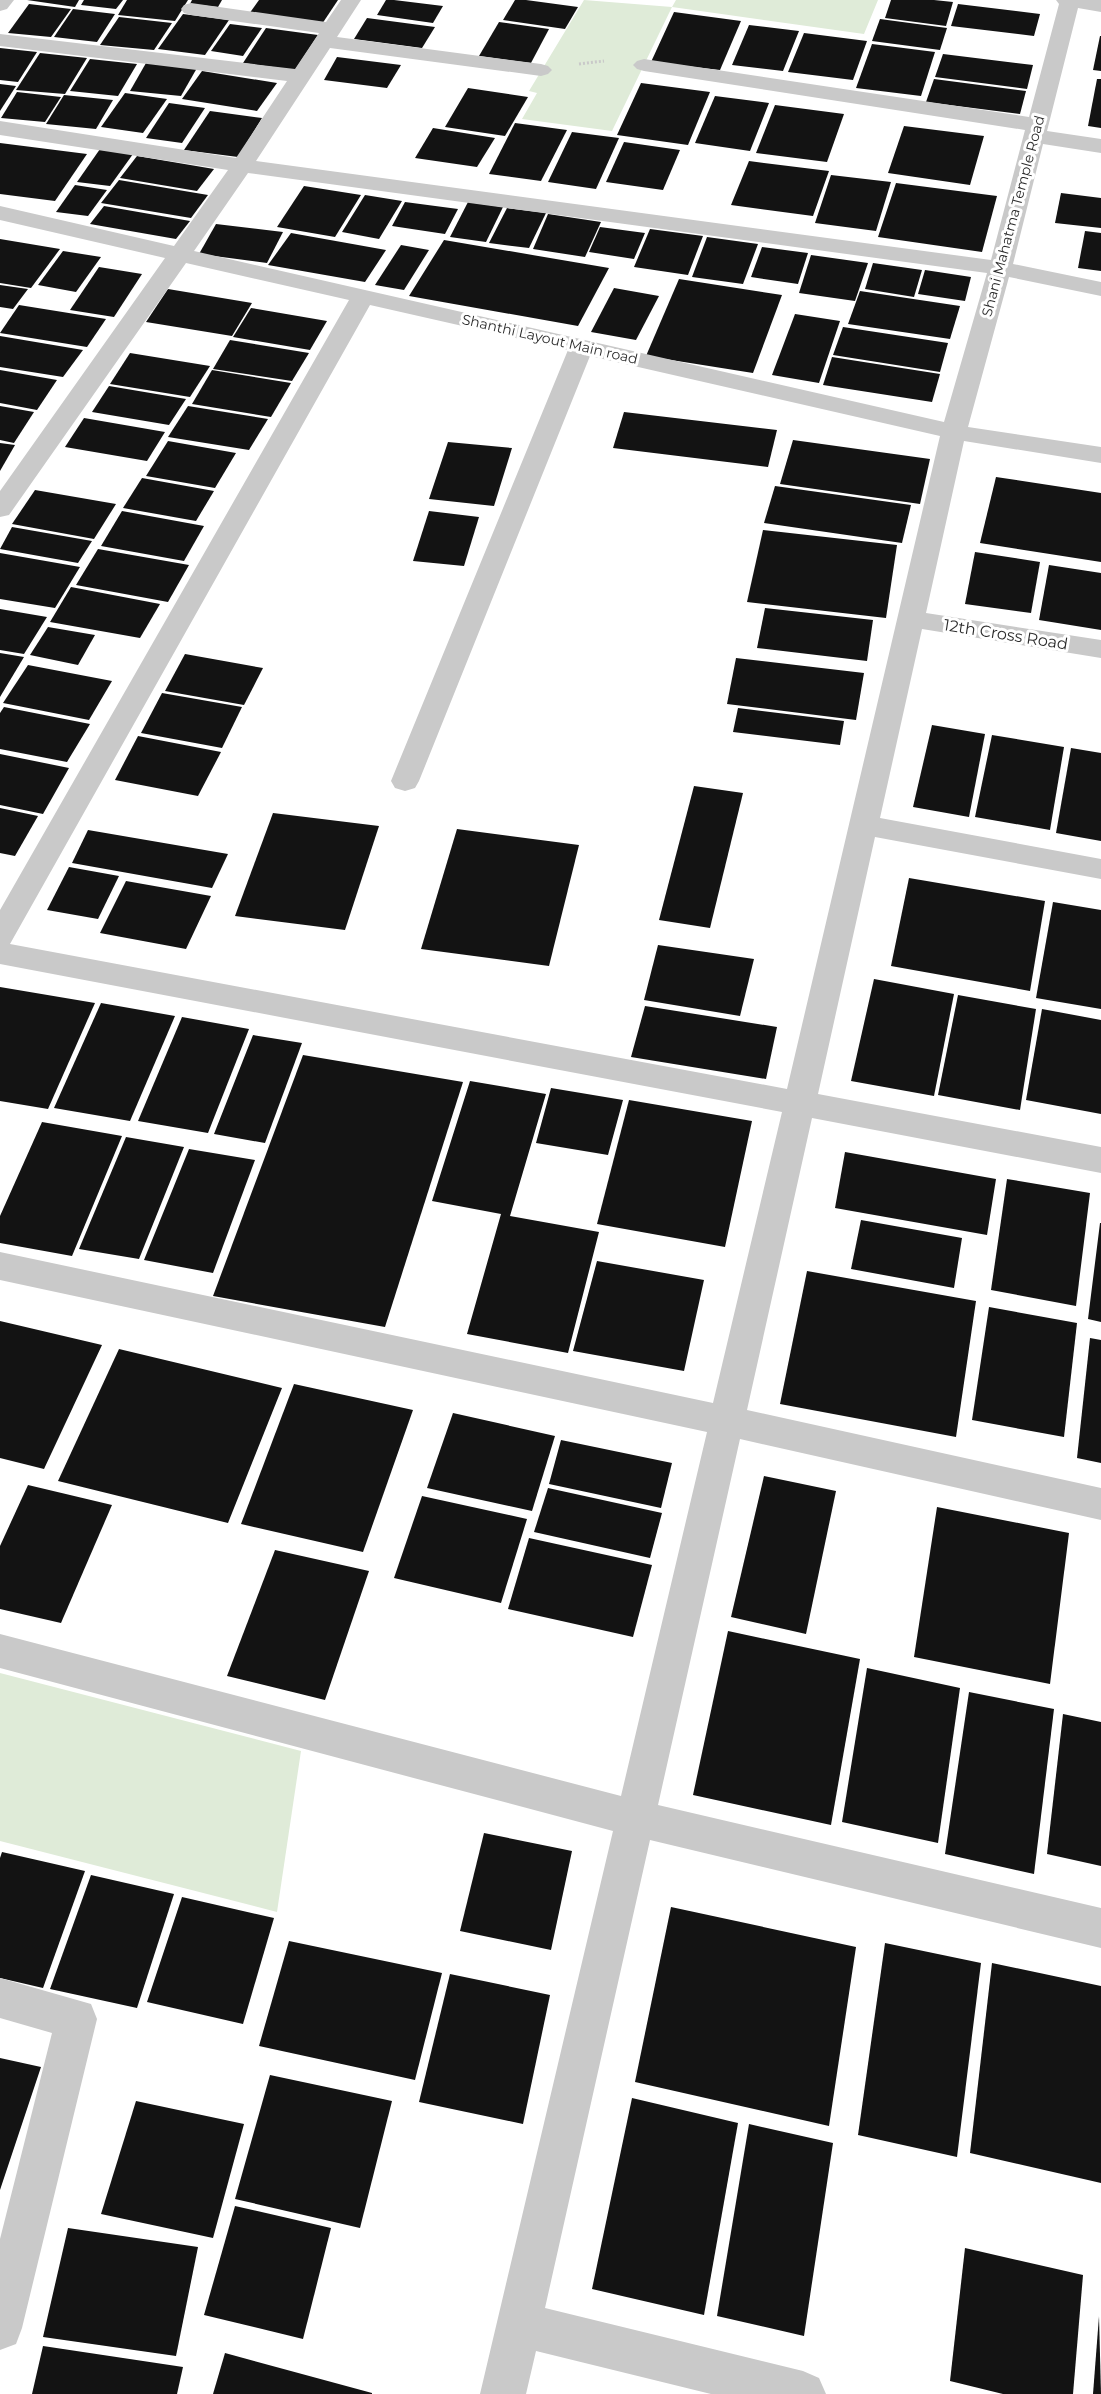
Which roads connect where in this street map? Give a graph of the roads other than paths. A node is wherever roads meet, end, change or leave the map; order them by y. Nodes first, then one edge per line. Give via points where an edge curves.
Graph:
1 (4, 0) edge
2 (351, 0) edge
3 (1068, 0) edge
4 (0, 5) edge
5 (1101, 6) edge
6 (191, 9) dead end
7 (327, 35) junction
8 (0, 40) edge
9 (644, 65) road end
10 (541, 70) road end
11 (300, 76) junction
12 (0, 128) edge
13 (1035, 131) junction
14 (1101, 146) edge
15 (243, 166) junction
16 (0, 213) edge
17 (179, 255) junction
18 (1000, 268) junction
19 (1101, 289) edge
20 (363, 297) junction
21 (581, 346) junction
22 (954, 432) junction
23 (1101, 455) edge
24 (0, 509) edge
25 (911, 619) junction
26 (1101, 650) edge
27 (405, 781) dead end
28 (864, 825) junction
29 (1101, 869) edge
30 (0, 936) edge
31 (0, 953) edge
32 (800, 1103) junction
33 (1101, 1160) edge
34 (0, 1266) edge
35 (727, 1421) junction
36 (1101, 1504) edge
37 (0, 1651) edge
38 (635, 1818) junction
39 (1101, 1928) edge
40 (0, 1998) edge
41 (519, 2325) junction
42 (0, 2328) edge
43 (503, 2394) edge
44 (803, 2394) edge

1 - 4 street
2 - 7 street
3 - 5 street
3 - 13 street, Shani Mahatma Temple Road
6 - 7 street
7 - 10 street
7 - 11 street
8 - 11 street
9 - 13 street
11 - 15 street
12 - 15 street
13 - 14 street
13 - 18 street, Shani Mahatma Temple Road
15 - 17 street
15 - 18 street
16 - 17 street, Shanthi Layout Main road
17 - 20 street, Shanthi Layout Main road
17 - 24 street
18 - 19 street
18 - 22 street, Shani Mahatma Temple Road
20 - 21 street, Shanthi Layout Main road
20 - 30 street
21 - 22 street, Shanthi Layout Main road
21 - 27 street
22 - 23 street, Shanthi Layout Main road
22 - 25 street, Shani Mahatma Temple Road
25 - 26 street, 12th Cross Road
25 - 28 street, Shani Mahatma Temple Road
28 - 29 street
28 - 32 street, Shani Mahatma Temple Road
31 - 32 street
32 - 33 street
32 - 35 street, Shani Mahatma Temple Road
34 - 35 street
35 - 36 street
35 - 38 street, Shani Mahatma Temple Road
37 - 38 street
38 - 39 street
38 - 41 street, Shani Mahatma Temple Road
40 - 42 street via 76,2019
41 - 43 street, Shani Mahatma Temple Road
41 - 44 street

